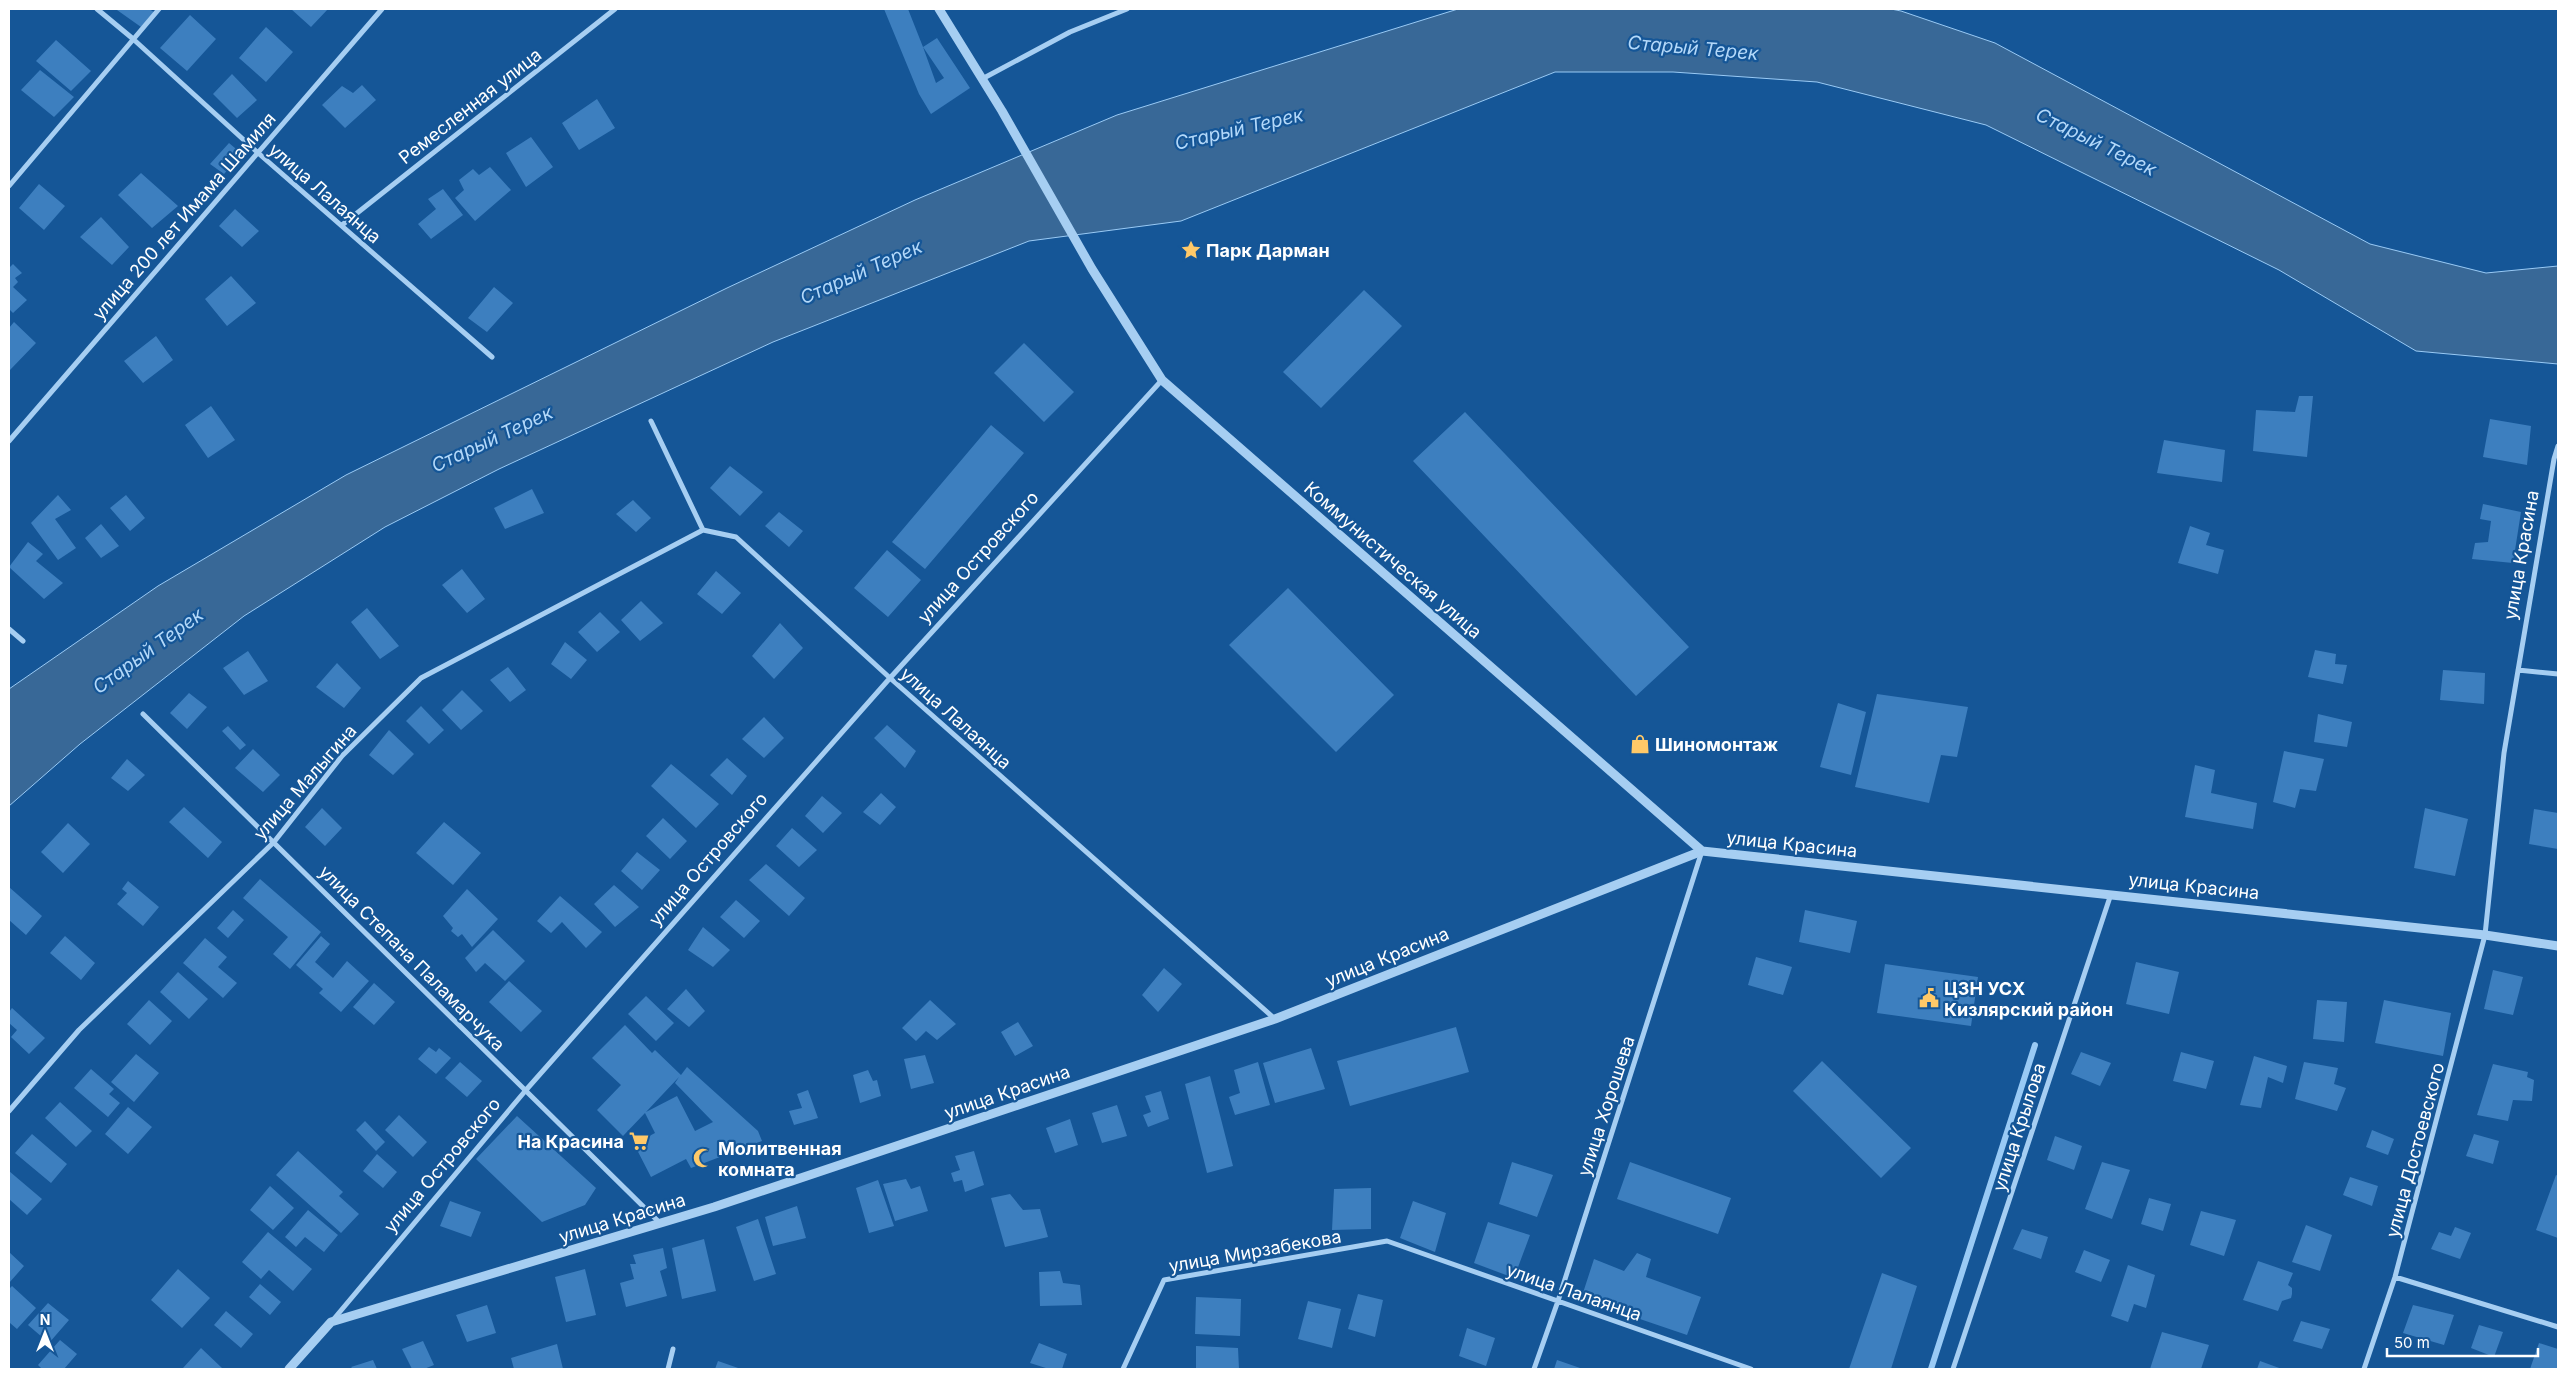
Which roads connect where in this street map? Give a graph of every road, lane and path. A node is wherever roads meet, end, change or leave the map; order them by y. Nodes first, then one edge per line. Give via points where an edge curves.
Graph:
1 (97, 9) edge
2 (158, 9) edge
3 (382, 9) edge
4 (615, 9) edge
5 (939, 9) edge
6 (1128, 9) edge
7 (132, 38) junction
8 (982, 79) junction
9 (257, 152) junction
10 (9, 186) edge
11 (342, 225) junction
12 (492, 357) dead end
13 (1162, 380) junction
14 (651, 421) dead end
15 (9, 441) edge
16 (2558, 446) edge
17 (704, 530) junction
18 (9, 629) edge
19 (23, 642) dead end
20 (2518, 670) junction
21 (2558, 674) edge
22 (890, 678) junction
23 (143, 714) dead end
24 (274, 842) junction
25 (1702, 851) junction
26 (2111, 894) junction
27 (2485, 935) junction
28 (2558, 946) edge
29 (1275, 1019) junction
30 (526, 1090) junction
31 (9, 1112) edge
32 (660, 1223) junction
33 (1387, 1241) joint
34 (2396, 1277) junction
35 (1558, 1301) junction
36 (331, 1322) junction
37 (2558, 1327) edge
38 (674, 1350) dead end
39 (289, 1369) edge
40 (668, 1369) edge
41 (1123, 1369) edge
42 (1534, 1369) edge
43 (1751, 1369) edge
44 (1953, 1369) edge
45 (2364, 1369) edge

1 - 7 street, улица Лалаянца
2 - 7 street
3 - 9 street, улица 200 лет Имама Шамиля
4 - 11 street, Ремесленная улица
5 - 8 street
6 - 8 street via 1070,32
7 - 9 street, улица Лалаянца
7 - 10 street
8 - 13 street, Коммунистическая улица via 1092,269
9 - 11 street, улица Лалаянца
9 - 15 street, улица 200 лет Имама Шамиля
11 - 12 street, улица Лалаянца
13 - 22 street, улица Островского
13 - 25 street, Коммунистическая улица
14 - 17 street
16 - 20 street, улица Красина
17 - 22 street, улица Лалаянца via 736,537
17 - 24 street, улица Малыгина via 421,678 342,756
18 - 19 street
20 - 21 street
20 - 27 street, улица Красина via 2504,753
22 - 29 street, улица Лалаянца
22 - 30 street, улица Островского
23 - 24 street, улица Степана Паламарчука
24 - 30 street, улица Степана Паламарчука
24 - 31 street, улица Малыгина via 79,1030
25 - 26 street, улица Красина
25 - 29 street, улица Красина
25 - 35 street, улица Хорошева
26 - 27 street, улица Красина
26 - 44 street, улица Крылова
27 - 28 street, улица Красина
27 - 34 street, улица Достоевского
29 - 32 street, улица Красина
30 - 32 street, улица Степана Паламарчука
30 - 36 street, улица Островского
32 - 36 street, улица Красина
33 - 35 street, улица Лалаянца
33 - 41 street, улица Мирзабекова via 1164,1280
34 - 37 street
34 - 45 street, улица Достоевского
35 - 42 street, улица Хорошева
35 - 43 street, улица Лалаянца
36 - 39 street, улица Островского
38 - 40 street

